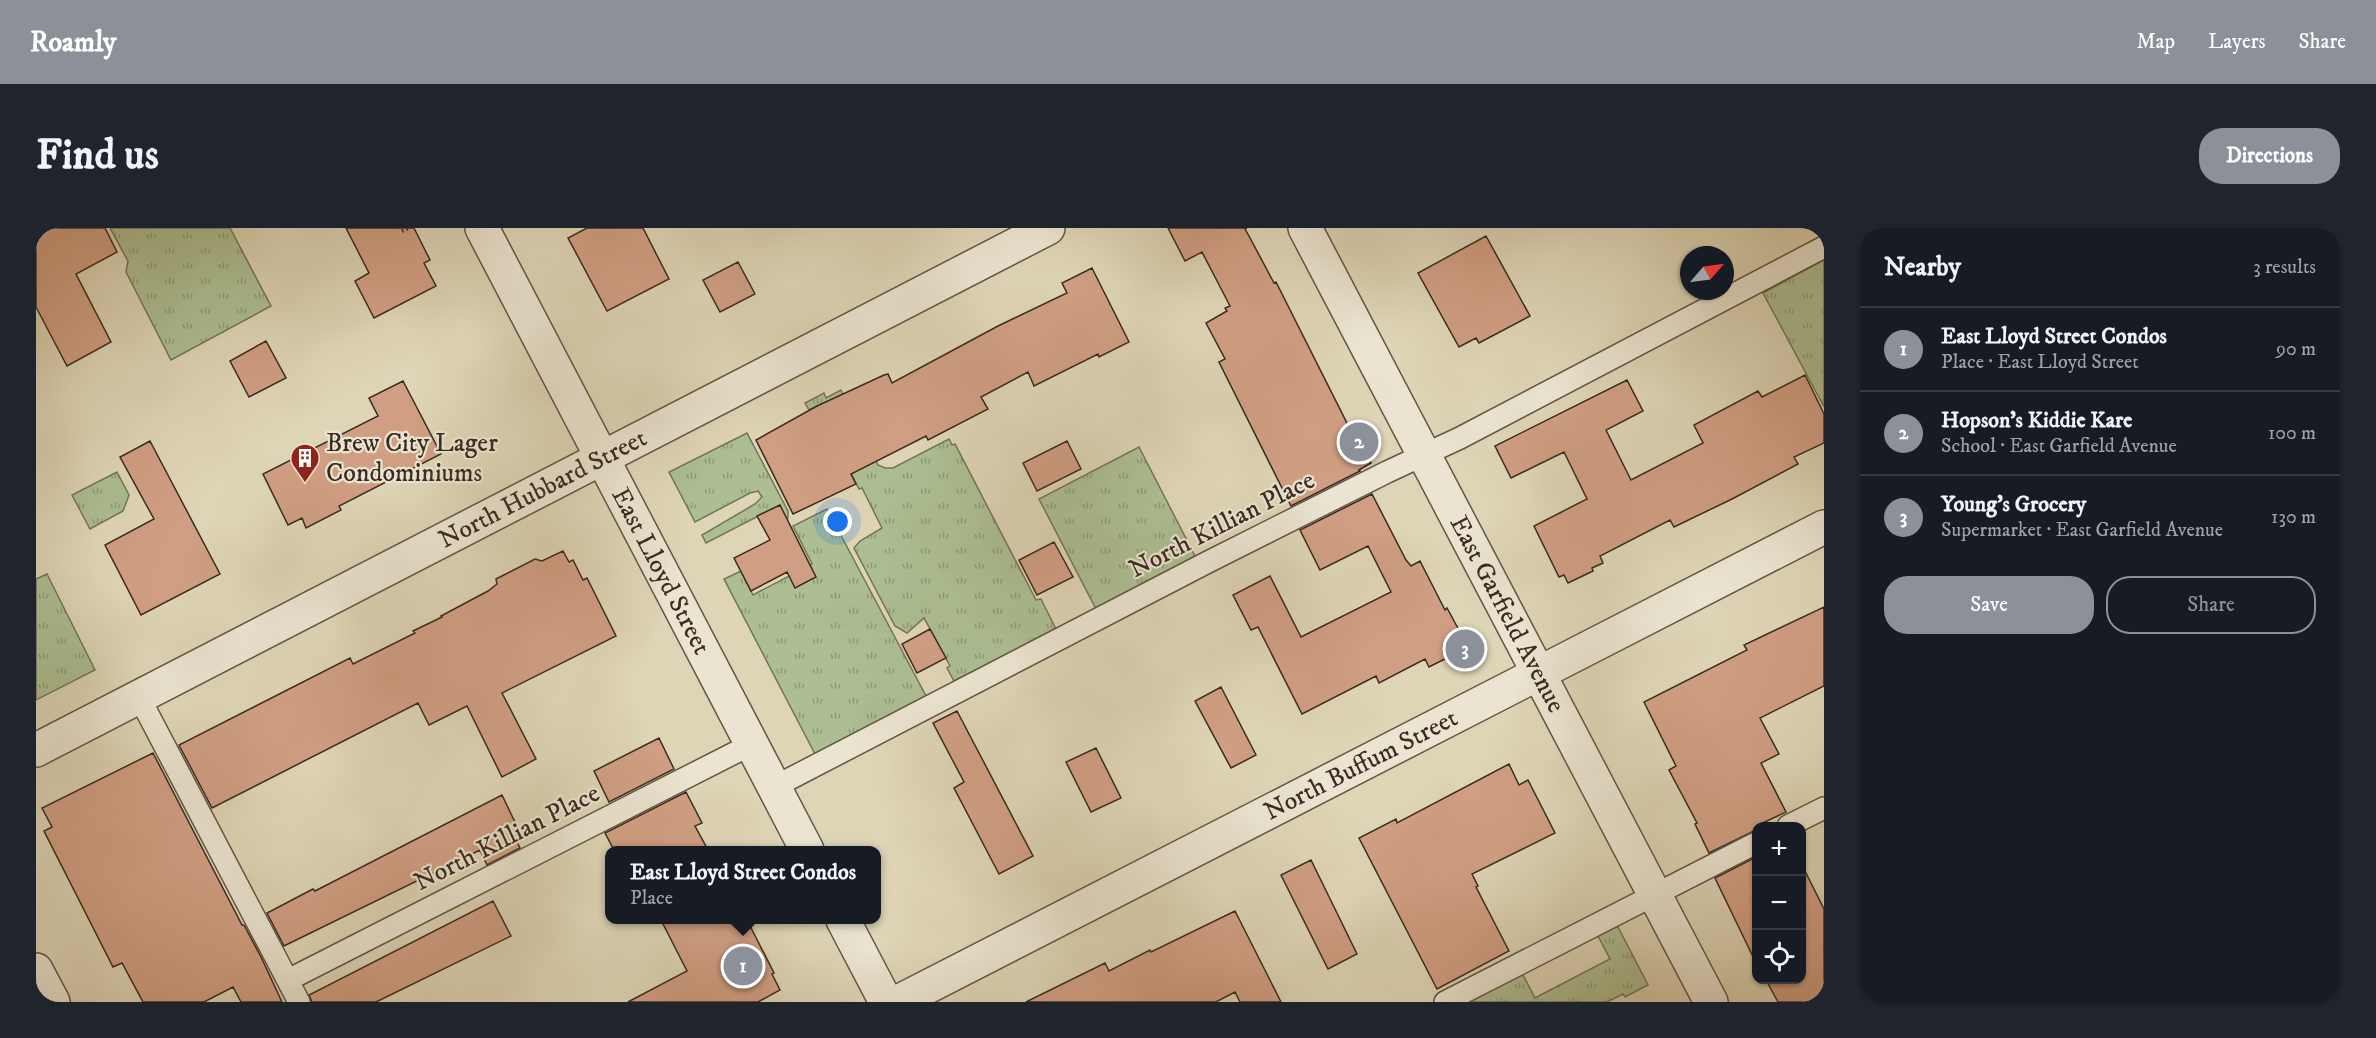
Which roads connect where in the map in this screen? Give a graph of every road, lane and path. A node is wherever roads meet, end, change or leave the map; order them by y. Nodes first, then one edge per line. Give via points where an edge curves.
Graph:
1 (409, 228) edge
2 (482, 228) edge
3 (1048, 228) edge
4 (1305, 228) edge
5 (402, 231) dead end
6 (1824, 247) edge
7 (1424, 455) junction
8 (602, 458) junction
9 (1824, 527) edge
10 (1539, 674) junction
11 (139, 697) junction
12 (752, 744) junction
13 (36, 750) edge
14 (774, 787) junction
15 (1824, 808) edge
16 (1796, 822) edge
17 (1752, 845) edge
18 (805, 846) edge
19 (1655, 895) junction
20 (845, 924) edge
21 (36, 970) edge
22 (288, 980) junction
23 (53, 1002) edge
24 (299, 1002) edge
25 (886, 1002) edge
26 (898, 1002) edge
27 (1445, 1002) edge
28 (1711, 1002) edge

1 - 5 path
2 - 8 street, East Lloyd Street
3 - 8 street, North Hubbard Street
4 - 7 street, East Garfield Avenue
6 - 7 lane, North Killian Place
7 - 10 street, East Garfield Avenue
7 - 14 lane, North Killian Place
8 - 11 street, North Hubbard Street
8 - 12 street, East Lloyd Street
9 - 10 street, North Buffum Street
10 - 19 street, East Garfield Avenue
10 - 26 street, North Buffum Street
11 - 13 street, North Hubbard Street
11 - 22 lane
12 - 14 street, East Lloyd Street
12 - 22 lane, North Killian Place
14 - 18 street, East Lloyd Street
15 - 16 lane
17 - 19 lane
19 - 27 lane
19 - 28 street, East Garfield Avenue
20 - 25 street
21 - 23 street
22 - 24 lane

